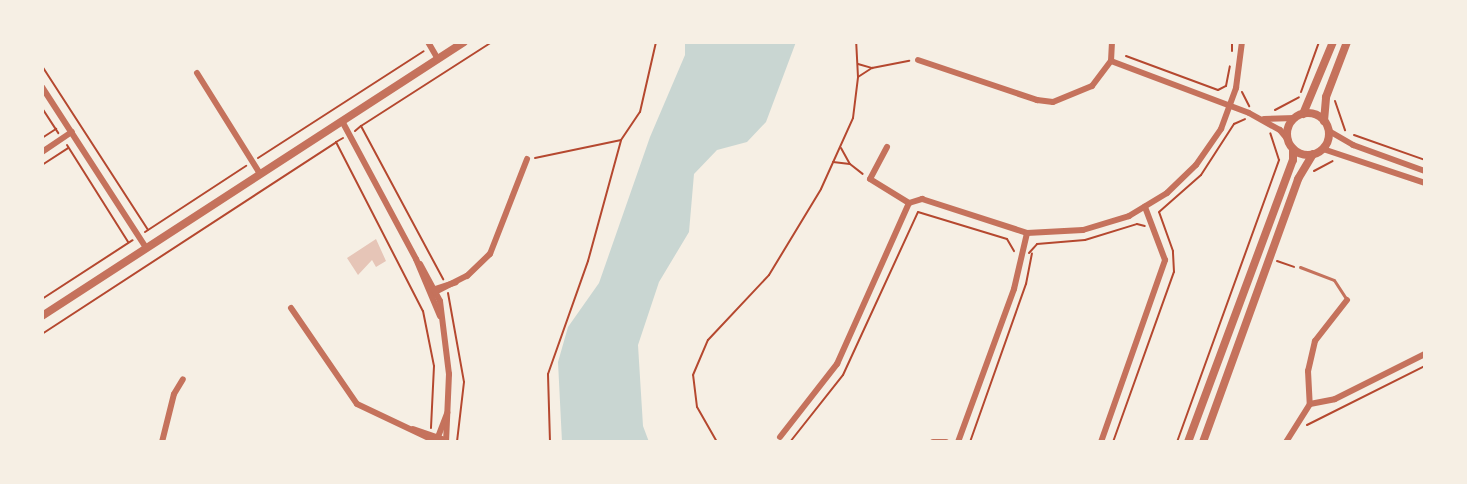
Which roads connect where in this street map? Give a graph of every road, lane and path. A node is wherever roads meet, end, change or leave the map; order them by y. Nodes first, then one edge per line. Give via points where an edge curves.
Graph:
1 (464, 42) edge
2 (492, 42) edge
3 (656, 42) edge
4 (856, 42) edge
5 (1112, 42) edge
6 (1232, 42) edge
7 (1242, 42) edge
8 (1319, 42) edge
9 (1333, 42) edge
10 (1347, 42) edge
11 (429, 44) edge
12 (1126, 56) dead end
13 (438, 58) junction
14 (918, 60) joint
15 (1111, 61) junction
16 (858, 64) junction
17 (42, 66) edge
18 (872, 68) junction
19 (197, 73) dead end
20 (858, 76) junction
21 (1226, 86) junction
22 (42, 87) edge
23 (1236, 88) junction
24 (1338, 91) dead end
25 (1229, 105) junction
26 (42, 108) edge
27 (1248, 112) junction
28 (1303, 114) junction
29 (1295, 118) junction
30 (342, 121) junction
31 (1324, 121) junction
32 (1272, 122) junction
33 (362, 126) junction
34 (56, 129) junction
35 (1329, 131) junction
36 (72, 132) junction
37 (349, 135) junction
38 (42, 138) edge
39 (62, 139) junction
40 (621, 140) junction
41 (1288, 140) junction
42 (336, 142) junction
43 (840, 147) junction
44 (887, 147) dead end
45 (68, 148) junction
46 (1293, 149) junction
47 (1323, 149) junction
48 (42, 152) edge
49 (1341, 152) junction
50 (1313, 154) junction
51 (527, 159) joint
52 (1425, 160) edge
53 (252, 162) junction
54 (833, 162) junction
55 (849, 164) junction
56 (42, 165) edge
57 (1425, 171) edge
58 (1310, 173) dead end
59 (260, 174) junction
60 (870, 179) junction
61 (1425, 183) edge
62 (909, 203) junction
63 (1145, 207) junction
64 (1160, 217) junction
65 (1153, 223) junction
66 (148, 230) junction
67 (1027, 233) junction
68 (139, 236) junction
69 (129, 243) junction
70 (146, 248) junction
71 (1281, 250) dead end
72 (1021, 252) junction
73 (1032, 254) junction
74 (416, 259) junction
75 (1277, 261) junction
76 (1300, 267) joint
77 (1273, 270) dead end
78 (446, 286) junction
79 (436, 290) junction
80 (429, 293) junction
81 (42, 299) edge
82 (1347, 300) joint
83 (291, 308) dead end
84 (42, 316) edge
85 (440, 316) junction
86 (42, 334) edge
87 (1425, 354) edge
88 (1425, 366) edge
89 (183, 379) dead end
90 (1310, 404) junction
91 (447, 413) junction
92 (412, 429) junction
93 (430, 432) junction
94 (1290, 433) junction
95 (780, 437) dead end
96 (438, 440) edge
97 (446, 441) edge
98 (162, 442) edge
99 (457, 442) edge
100 (550, 442) edge
101 (717, 442) edge
102 (790, 442) edge
103 (933, 442) edge
104 (946, 442) edge
105 (958, 442) edge
106 (970, 442) edge
107 (1101, 442) edge
108 (1113, 442) edge
109 (1177, 442) edge
110 (1188, 442) edge
111 (1203, 442) edge
112 (1286, 442) edge

1 - 13 street
2 - 33 path
3 - 40 path via 640,112
4 - 16 path
5 - 15 street
6 - 21 path
7 - 23 street
8 - 32 path via 1300,97 1275,109
9 - 28 street
10 - 31 street via 1323,108
11 - 13 street
11 - 53 path
12 - 21 path via 1218,90
13 - 30 street
14 - 15 street via 1053,102 1092,86
14 - 18 path
15 - 25 street
16 - 18 path
16 - 20 path
17 - 66 path
18 - 20 path
19 - 53 street
20 - 43 path via 853,118
21 - 23 path
22 - 36 street
23 - 25 street
23 - 27 path via 1248,100
24 - 52 path via 1336,109 1346,132
25 - 27 street
25 - 63 street via 1221,129 1196,165
26 - 34 path
27 - 32 street
27 - 64 path via 1244,121 1234,124 1201,175 1161,210
28 - 29 street
28 - 31 street
29 - 32 street
29 - 41 street via 1288,128
30 - 37 street
30 - 59 street
31 - 35 street
32 - 41 street
32 - 109 path via 1269,136 1277,147 1279,160
33 - 37 path
33 - 78 path
34 - 38 path
34 - 39 path
35 - 47 street
35 - 57 street via 1353,145
36 - 39 street
36 - 68 street
37 - 42 path
37 - 74 street
39 - 45 path
39 - 48 street
40 - 51 path
40 - 100 path via 588,261 548,374
41 - 46 street
42 - 86 path
42 - 93 path via 423,311 434,366
43 - 54 path
43 - 55 path
44 - 60 street
45 - 56 path
45 - 69 path
46 - 50 street
46 - 110 street via 1293,160
47 - 49 street
47 - 50 street
49 - 58 path via 1336,160
49 - 61 street
50 - 111 street via 1298,178
51 - 78 street via 494,247 479,266
53 - 59 street
53 - 66 path
54 - 55 path
54 - 101 path via 811,207 769,275 718,326 697,364 692,387 697,406
55 - 60 path
59 - 70 street
60 - 62 street
62 - 67 street via 922,199
62 - 95 street via 837,364
63 - 65 street
63 - 67 street via 1083,230
64 - 65 path
64 - 108 path via 1173,247 1174,272
65 - 73 path via 1085,240 1037,244
65 - 107 street via 1165,260
66 - 68 path
67 - 72 street
68 - 69 path
68 - 70 street
69 - 81 path
70 - 84 street
71 - 75 path
72 - 73 path
72 - 102 path via 1014,250 1007,238 918,212 843,375
72 - 105 street via 1014,289
73 - 106 path via 1026,284
74 - 79 street
74 - 80 street
75 - 76 path
75 - 77 path
76 - 82 lane via 1334,280
78 - 79 street
78 - 99 path via 456,320 464,382
79 - 80 street
79 - 85 street
80 - 85 street
82 - 90 street via 1316,341 1308,371
83 - 92 street via 357,404
85 - 91 street via 449,374
87 - 90 street via 1335,399
88 - 94 path
89 - 98 street via 174,394
90 - 94 street
91 - 96 street
91 - 97 street
92 - 93 street
92 - 96 street
93 - 96 street
94 - 112 street
96 - 97 street
103 - 104 street

